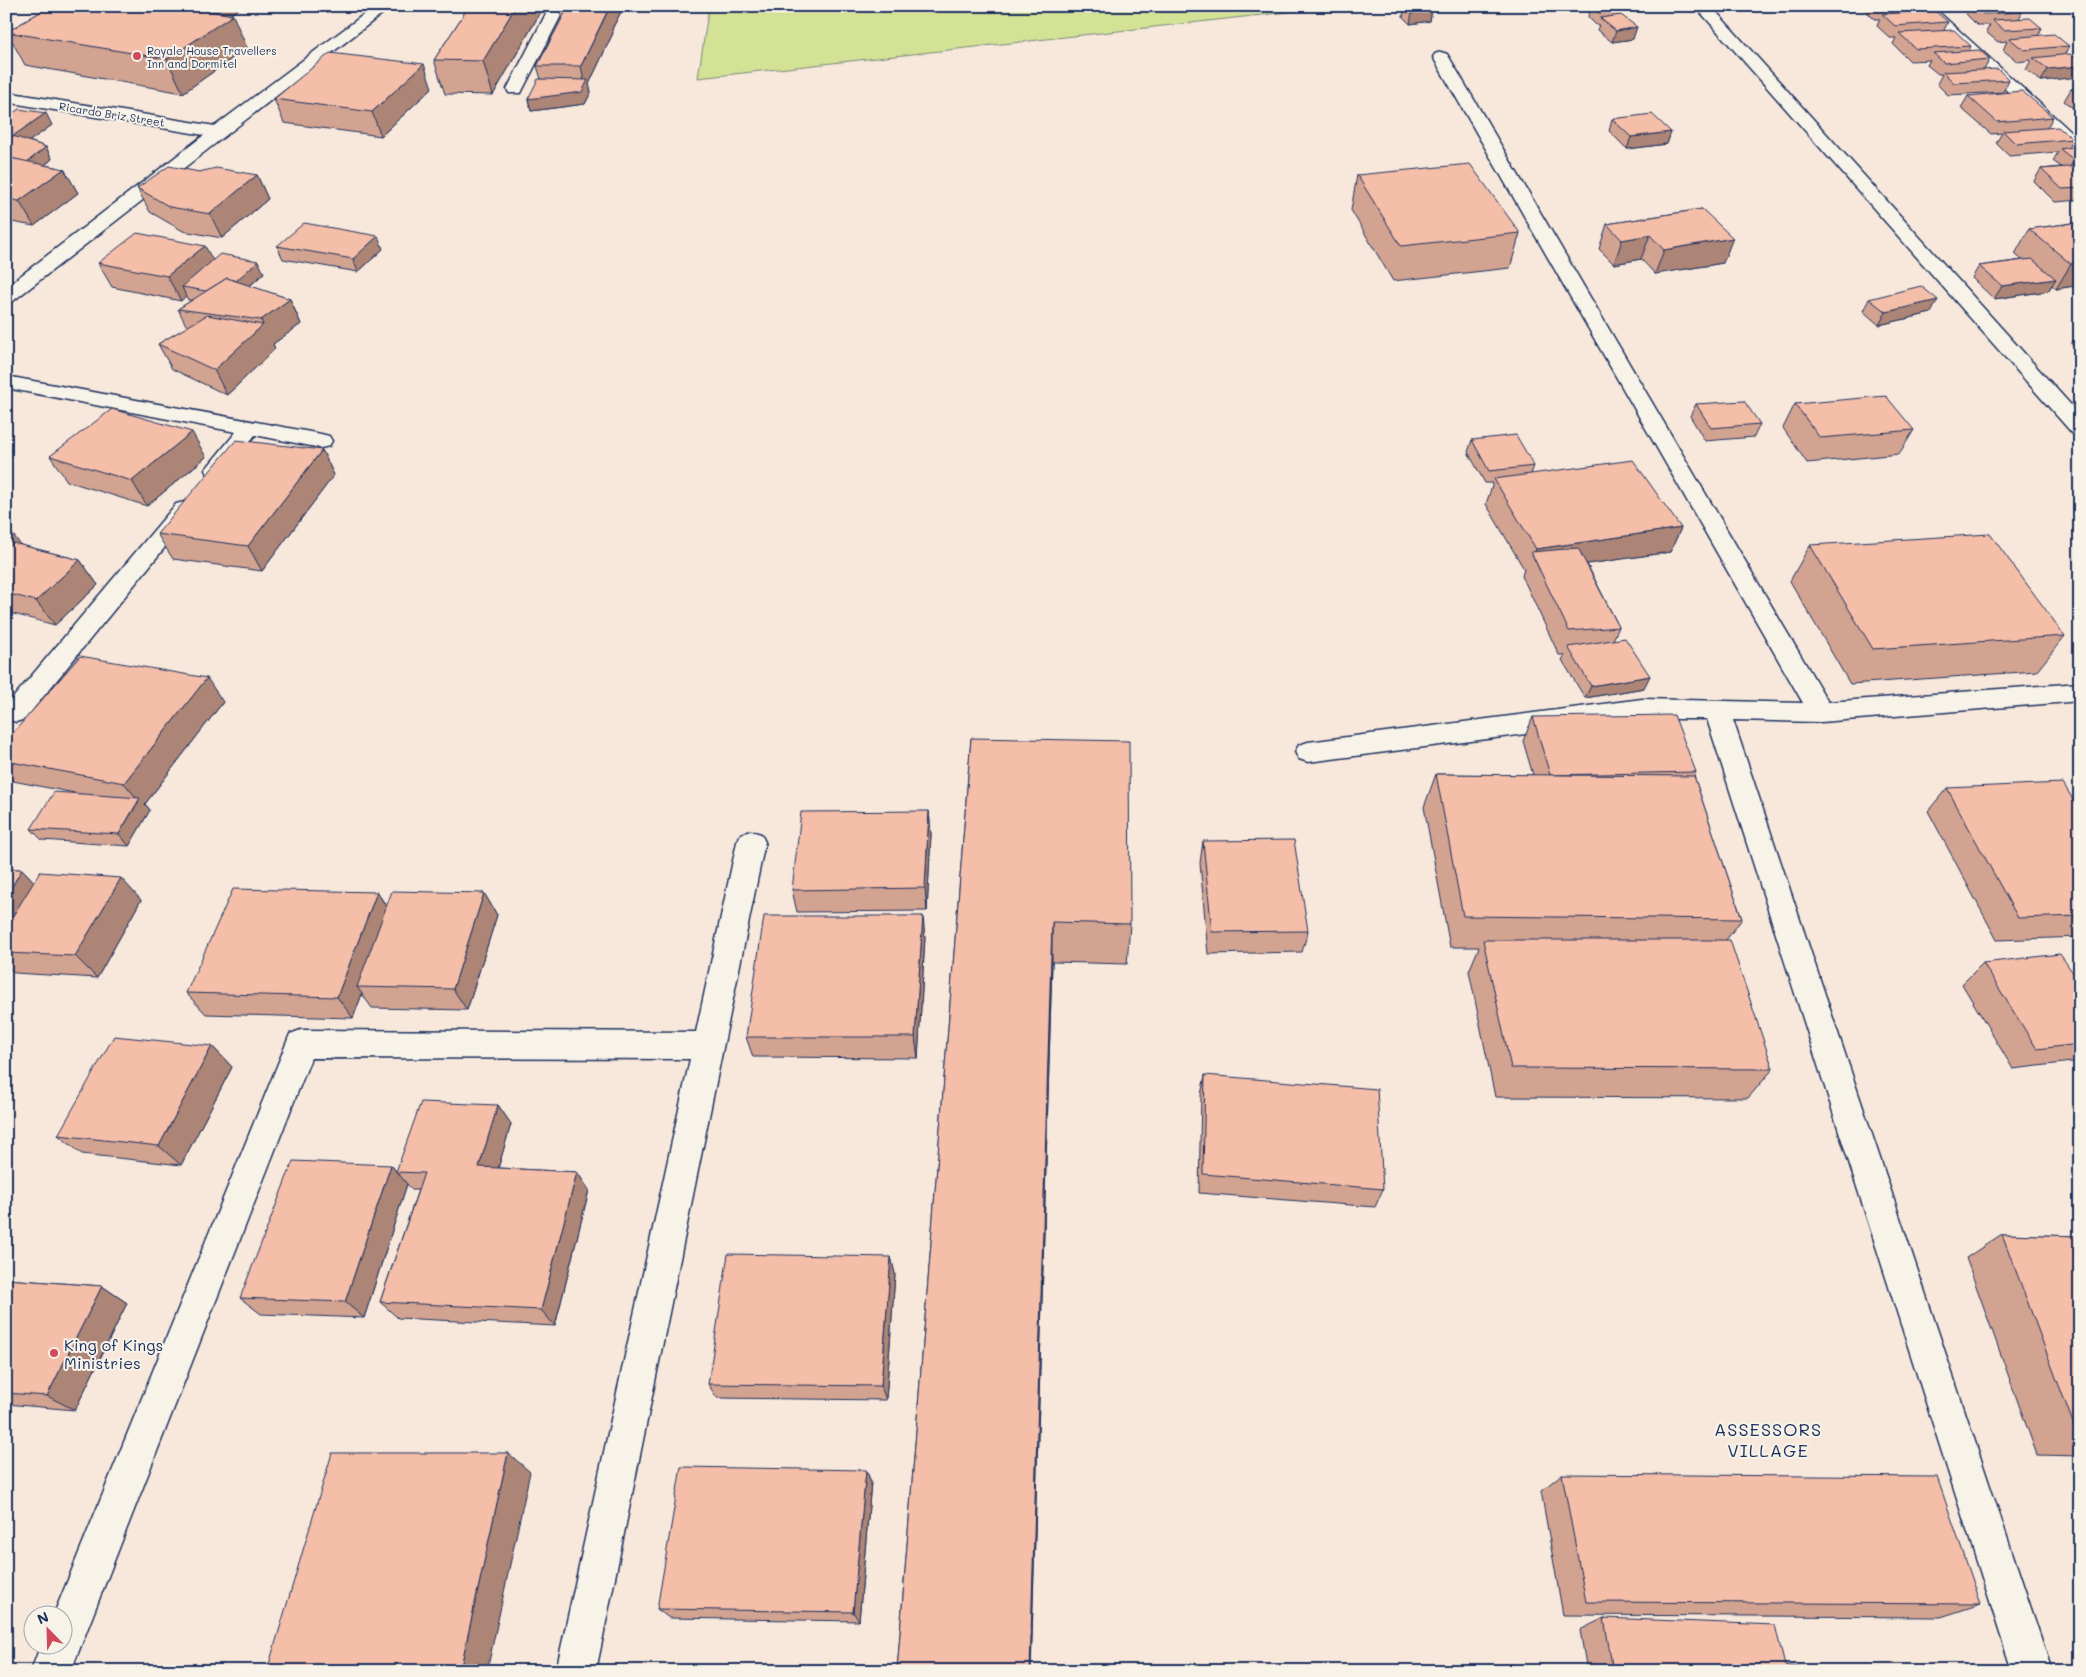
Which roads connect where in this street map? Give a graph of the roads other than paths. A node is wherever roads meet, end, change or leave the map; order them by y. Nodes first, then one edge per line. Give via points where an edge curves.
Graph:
1 (385, 6) edge
2 (558, 6) edge
3 (1702, 6) edge
4 (1923, 6) edge
5 (1441, 57) dead end
6 (514, 89) dead end
7 (6, 97) edge
8 (218, 132) junction
9 (2073, 143) dead end
10 (6, 297) edge
11 (6, 382) edge
12 (250, 428) junction
13 (2080, 428) edge
14 (321, 441) dead end
15 (2080, 692) edge
16 (1717, 711) junction
17 (16, 712) dead end
18 (1821, 712) junction
19 (1308, 752) dead end
20 (751, 842) dead end
21 (708, 1046) junction
22 (72, 1618) edge
23 (58, 1654) edge
24 (51, 1671) edge
25 (576, 1671) edge
26 (2032, 1671) edge

1 - 8 street
2 - 6 street
3 - 13 street
4 - 9 street
5 - 18 street
7 - 8 street, Ricardo Briz Street
8 - 10 street
11 - 12 street
12 - 14 street
12 - 17 street
15 - 18 street
16 - 18 street
16 - 19 street via 1642,709
16 - 26 street
20 - 21 street
21 - 22 street via 302,1044
21 - 25 street
23 - 24 street

